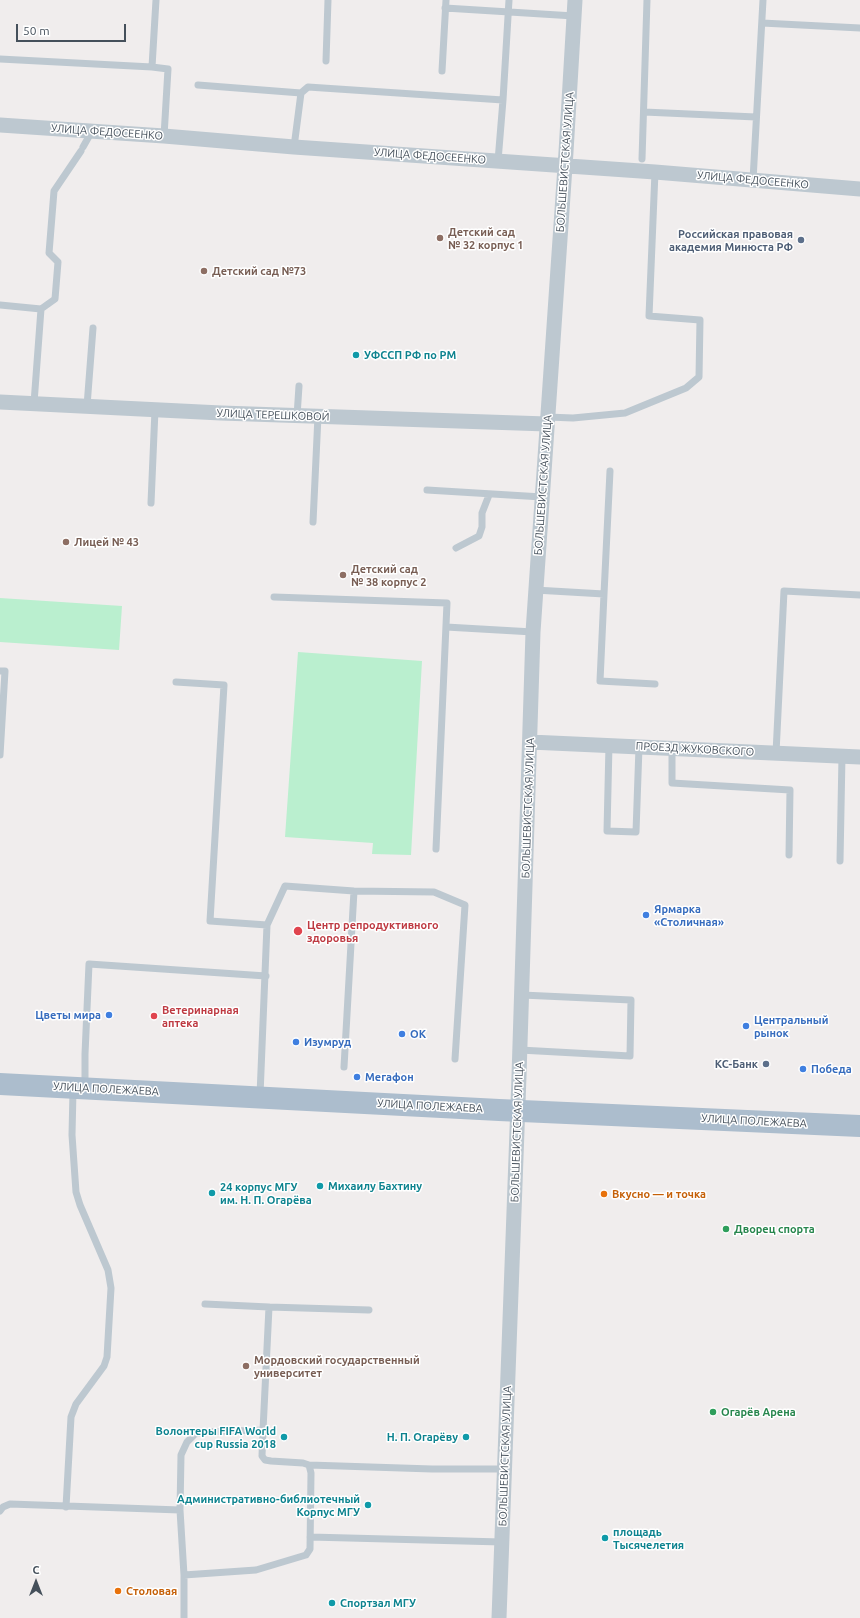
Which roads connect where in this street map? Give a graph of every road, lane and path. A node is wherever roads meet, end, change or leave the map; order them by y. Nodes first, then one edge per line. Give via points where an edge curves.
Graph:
1 (156, 0) edge
2 (328, 0) edge
3 (446, 0) edge
4 (509, 0) edge
5 (575, 0) edge
6 (647, 0) edge
7 (763, 0) edge
8 (445, 8) junction
9 (508, 13) junction
10 (574, 16) junction
11 (762, 23) junction
12 (860, 28) edge
13 (0, 59) edge
14 (326, 61) dead end
15 (152, 68) junction
16 (442, 71) dead end
17 (198, 85) dead end
18 (301, 93) junction
19 (502, 100) junction
20 (644, 112) junction
21 (756, 117) junction
22 (0, 125) edge
23 (92, 131) junction
24 (164, 136) junction
25 (294, 147) junction
26 (642, 159) dead end
27 (498, 161) junction
28 (564, 166) junction
29 (655, 172) junction
30 (753, 181) junction
31 (860, 189) edge
32 (0, 305) edge
33 (41, 309) junction
34 (93, 328) dead end
35 (298, 386) dead end
36 (0, 402) edge
37 (34, 403) junction
38 (88, 406) junction
39 (155, 410) junction
40 (297, 416) junction
41 (318, 416) junction
42 (547, 421) junction
43 (610, 471) dead end
44 (427, 490) dead end
45 (489, 495) junction
46 (542, 498) junction
47 (151, 503) dead end
48 (313, 522) dead end
49 (456, 548) dead end
50 (536, 590) junction
51 (604, 594) junction
52 (860, 595) edge
53 (274, 597) dead end
54 (446, 627) junction
55 (533, 632) junction
56 (0, 671) edge
57 (176, 682) dead end
58 (655, 684) dead end
59 (530, 742) junction
60 (609, 746) junction
61 (639, 747) junction
62 (672, 748) junction
63 (776, 753) junction
64 (0, 755) edge
65 (842, 756) junction
66 (860, 757) edge
67 (436, 849) dead end
68 (789, 855) dead end
69 (840, 861) dead end
70 (354, 891) junction
71 (267, 925) junction
72 (266, 976) junction
73 (522, 995) junction
74 (520, 1050) junction
75 (455, 1059) dead end
76 (344, 1067) dead end
77 (0, 1084) edge
78 (79, 1088) junction
79 (260, 1097) junction
80 (517, 1110) junction
81 (860, 1126) edge
82 (205, 1304) dead end
83 (269, 1307) junction
84 (369, 1310) dead end
85 (263, 1430) junction
86 (309, 1465) junction
87 (504, 1469) junction
88 (66, 1507) junction
89 (180, 1510) junction
90 (0, 1511) edge
91 (310, 1537) junction
92 (502, 1542) junction
93 (184, 1575) junction
94 (184, 1618) edge
95 (499, 1618) edge

1 - 15 lane
2 - 14 lane
3 - 8 lane
4 - 9 lane
5 - 10 street, БОЛЬШЕВИСТСКАЯ УЛИЦА
6 - 20 lane
7 - 11 lane
8 - 9 lane
8 - 16 lane
9 - 10 lane
9 - 19 lane
10 - 28 street, БОЛЬШЕВИСТСКАЯ УЛИЦА
11 - 12 lane
11 - 21 lane
13 - 15 lane
15 - 24 lane via 168,69
17 - 18 lane
18 - 19 lane via 308,87
18 - 25 lane
19 - 27 lane
20 - 21 lane
20 - 26 lane
21 - 30 lane
22 - 23 street, УЛИЦА ФЕДОСЕЕНКО
23 - 24 street, УЛИЦА ФЕДОСЕЕНКО
23 - 33 lane via 54,191 49,253 58,262 55,299
24 - 25 street, УЛИЦА ФЕДОСЕЕНКО
25 - 27 street, УЛИЦА ФЕДОСЕЕНКО
27 - 28 street, УЛИЦА ФЕДОСЕЕНКО
28 - 29 street, УЛИЦА ФЕДОСЕЕНКО
28 - 42 street, БОЛЬШЕВИСТСКАЯ УЛИЦА
29 - 30 street, УЛИЦА ФЕДОСЕЕНКО
29 - 42 lane via 648,316 700,320 698,377 686,388 626,413
30 - 31 street, УЛИЦА ФЕДОСЕЕНКО
32 - 33 lane
33 - 37 lane
34 - 38 lane
35 - 40 lane
36 - 37 street, УЛИЦА ТЕРЕШКОВОЙ
37 - 38 street, УЛИЦА ТЕРЕШКОВОЙ
38 - 39 street, УЛИЦА ТЕРЕШКОВОЙ
39 - 40 street, УЛИЦА ТЕРЕШКОВОЙ
39 - 47 lane
40 - 41 street, УЛИЦА ТЕРЕШКОВОЙ
41 - 42 street, УЛИЦА ТЕРЕШКОВОЙ
41 - 48 lane
42 - 46 street, БОЛЬШЕВИСТСКАЯ УЛИЦА
43 - 51 lane
44 - 45 lane
45 - 46 lane
45 - 49 lane via 482,513 479,536
46 - 50 street, БОЛЬШЕВИСТСКАЯ УЛИЦА
50 - 51 lane
50 - 55 street, БОЛЬШЕВИСТСКАЯ УЛИЦА
51 - 58 lane via 600,682
52 - 63 lane via 784,591
53 - 54 lane via 447,603
54 - 55 lane
54 - 67 lane
55 - 59 street, БОЛЬШЕВИСТСКАЯ УЛИЦА
56 - 64 lane via 5,671
57 - 71 lane via 224,685 210,921
59 - 60 street, ПРОЕЗД ЖУКОВСКОГО
59 - 73 street, БОЛЬШЕВИСТСКАЯ УЛИЦА
60 - 61 street, ПРОЕЗД ЖУКОВСКОГО
60 - 61 lane via 607,831 636,832
61 - 62 street, ПРОЕЗД ЖУКОВСКОГО
62 - 63 street, ПРОЕЗД ЖУКОВСКОГО
62 - 68 lane via 672,783 790,790
63 - 65 street, ПРОЕЗД ЖУКОВСКОГО
65 - 66 street, ПРОЕЗД ЖУКОВСКОГО
65 - 69 lane
70 - 71 lane via 285,886
70 - 75 lane via 434,892 465,905
70 - 76 lane
71 - 72 lane
72 - 78 lane via 89,964 85,1054
72 - 79 lane
73 - 74 street, БОЛЬШЕВИСТСКАЯ УЛИЦА
73 - 74 lane via 631,1000 630,1056
74 - 80 street, БОЛЬШЕВИСТСКАЯ УЛИЦА
77 - 78 main road, УЛИЦА ПОЛЕЖАЕВА
78 - 79 main road, УЛИЦА ПОЛЕЖАЕВА
78 - 88 lane via 72,1135 76,1192 108,1270 111,1288 107,1357 104,1366 76,1404 71,1417
79 - 80 main road, УЛИЦА ПОЛЕЖАЕВА
80 - 81 main road, УЛИЦА ПОЛЕЖАЕВА
80 - 87 street, БОЛЬШЕВИСТСКАЯ УЛИЦА
82 - 83 lane
83 - 84 lane
83 - 85 lane
85 - 86 lane via 262,1456 265,1460
85 - 89 lane via 195,1434 181,1455
86 - 87 lane
86 - 91 lane
87 - 92 street, БОЛЬШЕВИСТСКАЯ УЛИЦА
88 - 89 lane
88 - 90 lane via 10,1504 3,1506
89 - 93 lane
91 - 92 lane
91 - 93 lane via 310,1549 306,1555 284,1562 256,1570
92 - 95 street, БОЛЬШЕВИСТСКАЯ УЛИЦА
93 - 94 lane

